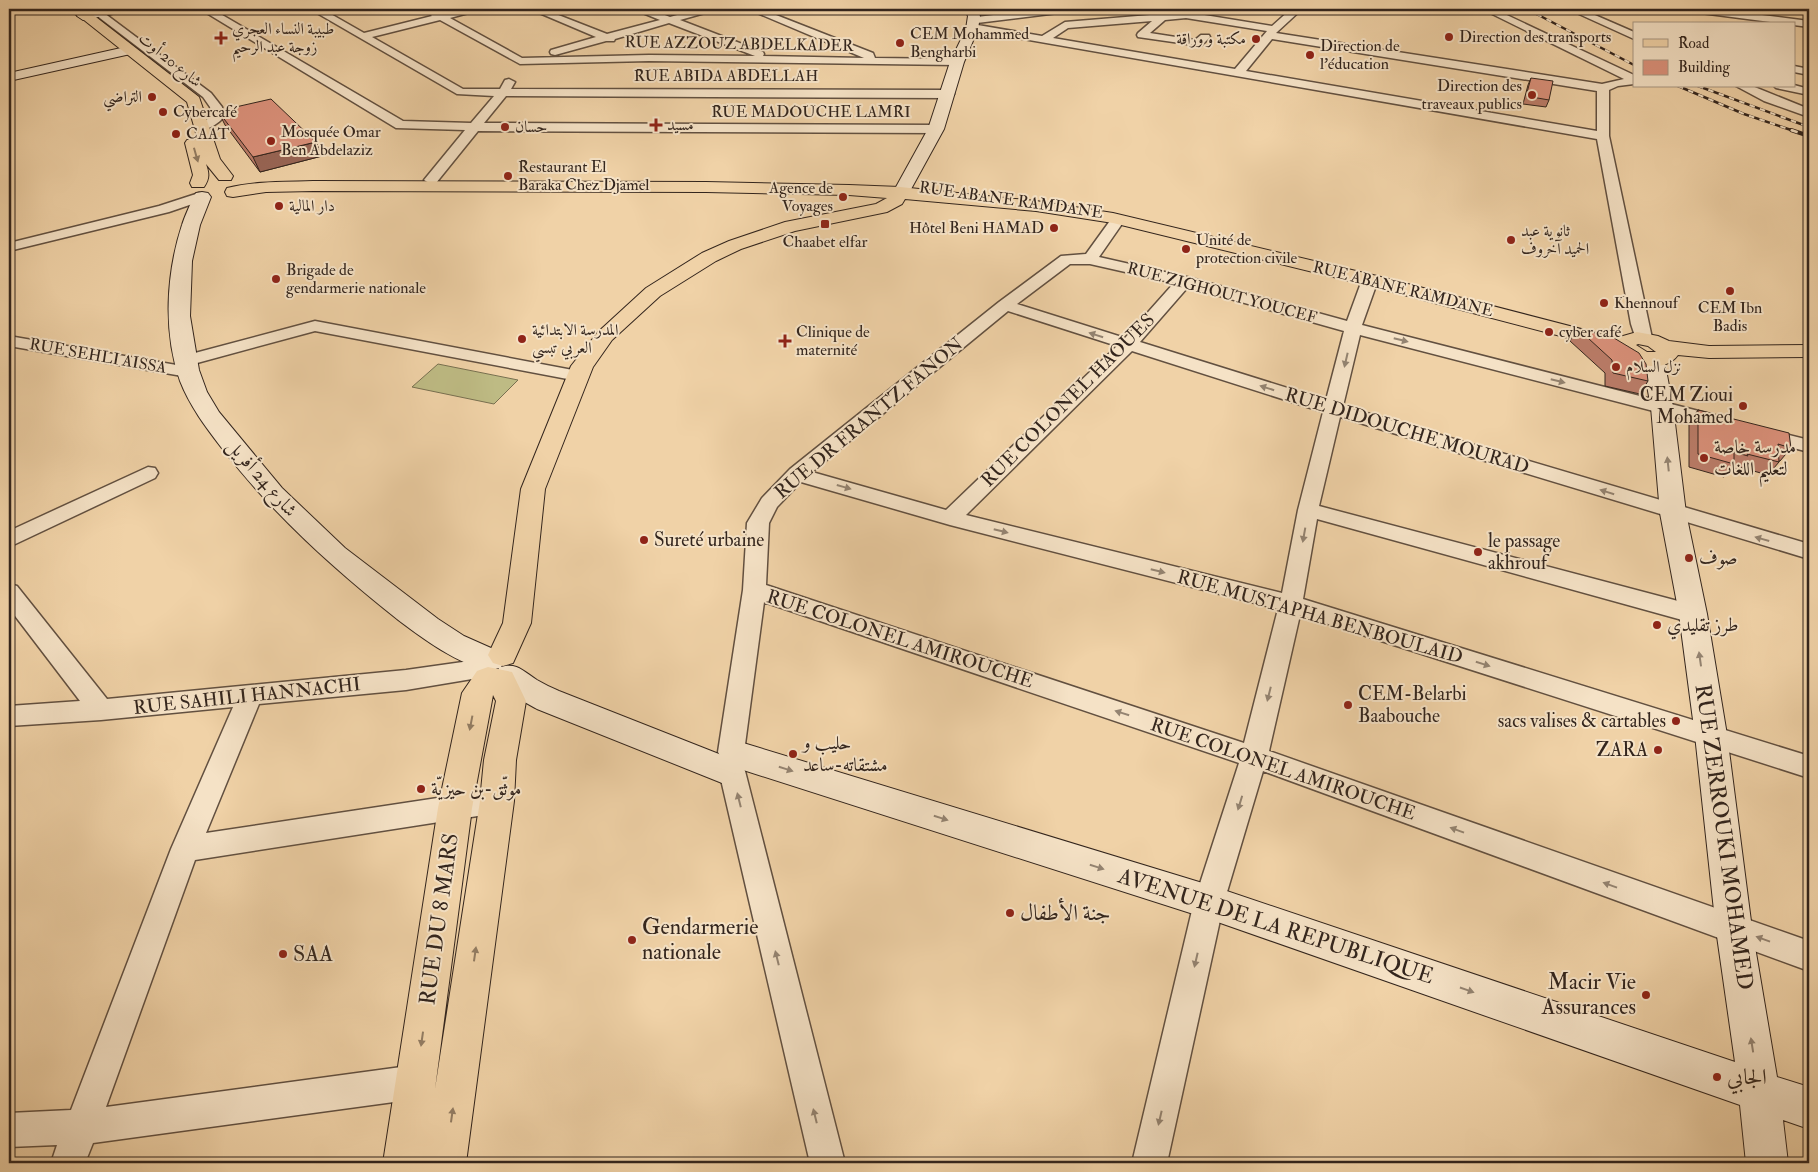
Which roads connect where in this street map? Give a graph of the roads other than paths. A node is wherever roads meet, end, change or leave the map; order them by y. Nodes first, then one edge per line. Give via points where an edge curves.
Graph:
1 (119, 9) edge
2 (205, 9) edge
3 (314, 9) edge
4 (424, 9) edge
5 (472, 9) edge
6 (535, 9) edge
7 (641, 9) edge
8 (709, 9) edge
9 (753, 9) edge
10 (1066, 9) edge
11 (1297, 9) edge
12 (1487, 9) edge
13 (1573, 9) edge
14 (1701, 10) edge
15 (78, 12) edge
16 (100, 13) junction
17 (440, 16) junction
18 (1162, 17) junction
19 (1757, 17) edge
20 (972, 19) edge
21 (670, 20) junction
22 (1707, 22) edge
23 (1794, 22) edge
24 (1796, 22) edge
25 (1809, 24) edge
26 (1271, 32) junction
27 (363, 36) junction
28 (1633, 36) edge
29 (1205, 37) dead end
30 (607, 38) junction
31 (1045, 39) junction
32 (130, 50) junction
33 (649, 58) junction
34 (520, 61) junction
35 (871, 62) junction
36 (957, 62) junction
37 (771, 64) junction
38 (1796, 69) edge
39 (1809, 71) edge
40 (1238, 73) junction
41 (9, 77) edge
42 (1633, 80) edge
43 (1633, 80) edge
44 (1603, 88) junction
45 (1746, 88) edge
46 (1790, 88) edge
47 (504, 91) junction
48 (1809, 92) edge
49 (948, 94) junction
50 (1809, 113) edge
51 (475, 127) junction
52 (936, 129) junction
53 (1603, 136) junction
54 (431, 180) junction
55 (230, 185) junction
56 (902, 189) junction
57 (196, 200) junction
58 (164, 209) junction
59 (1118, 218) junction
60 (9, 248) edge
61 (1090, 259) junction
62 (1370, 280) junction
63 (1185, 281) junction
64 (1005, 305) junction
65 (1353, 328) junction
66 (9, 341) edge
67 (1632, 342) junction
68 (1128, 345) junction
69 (1809, 352) edge
70 (1661, 354) junction
71 (1809, 362) edge
72 (187, 366) junction
73 (578, 376) junction
74 (1662, 407) junction
75 (1334, 408) junction
76 (1809, 446) edge
77 (148, 474) dead end
78 (798, 474) junction
79 (1308, 510) junction
80 (1673, 513) junction
81 (950, 518) junction
82 (9, 540) edge
83 (1809, 552) edge
84 (754, 590) junction
85 (9, 592) edge
86 (1291, 604) junction
87 (1693, 614) junction
88 (499, 670) junction
89 (250, 696) junction
90 (101, 710) junction
91 (10, 719) edge
92 (1711, 735) junction
93 (1254, 757) junction
94 (730, 760) junction
95 (1809, 767) edge
96 (497, 801) junction
97 (455, 808) junction
98 (185, 849) junction
99 (1210, 902) junction
100 (1734, 929) junction
101 (1809, 956) edge
102 (416, 1082) junction
103 (1760, 1090) junction
104 (1809, 1108) edge
105 (82, 1127) junction
106 (9, 1130) edge
107 (68, 1163) edge
108 (404, 1163) edge
109 (445, 1163) edge
110 (827, 1163) edge
111 (1149, 1163) edge
112 (1767, 1163) edge

1 - 16 main road
2 - 51 street, RUE MADOUCHE LAMRI via 400,125
3 - 27 street, RUE ABIDA ABDELLAH
4 - 17 street
5 - 17 street
6 - 30 street
7 - 21 street
8 - 21 street
9 - 35 street via 869,56
10 - 20 street
11 - 26 street
12 - 42 street
13 - 28 street
14 - 19 street
14 - 22 street
15 - 16 main road
15 - 32 main road, شارع 20 أوت via 81,19
16 - 32 street
17 - 27 street
17 - 34 street
18 - 26 street via 1186,15
18 - 29 street via 1142,35 1197,44
18 - 31 street via 1065,25
19 - 23 street
20 - 31 street
20 - 36 main road
21 - 30 street
21 - 37 street
24 - 25 street
26 - 40 street
26 - 44 street
27 - 47 street, RUE ABIDA ABDELLAH via 461,92
30 - 33 street
30 - 34 street
31 - 40 street
32 - 41 main road
32 - 55 main road, شارع 20 أوت via 190,96 197,107 212,159
32 -> 57 main road, شارع 20 أوت via 180,103 201,175
33 - 34 street, RUE AZZOUZ ABDELKADER
33 - 37 street, RUE AZZOUZ ABDELKADER
34 - 47 street
35 - 36 street, RUE AZZOUZ ABDELKADER
35 - 37 street, RUE AZZOUZ ABDELKADER
36 - 49 main road
38 - 39 street
40 - 53 street
43 - 44 street
44 - 53 street
45 - 50 street
46 - 48 street
47 - 49 street, RUE ABIDA ABDELLAH via 758,89
47 - 51 street
49 - 52 main road
51 - 52 street, RUE MADOUCHE LAMRI
51 - 54 street
52 - 56 main road
53 - 67 street via 1639,324
54 - 55 main road via 292,180
54 - 56 main road via 788,182
55 - 56 main road via 257,188
55 - 57 main road
55 - 57 main road
56 - 59 main road, RUE ABANE RAMDANE
56 - 73 main road via 896,200 881,208 791,226 709,257 634,307 604,336
57 - 58 street
57 - 58 street
57 - 72 main road, شارع 24 أفريل via 181,273 179,304 180,334
58 - 60 street
59 - 61 street
59 - 62 main road, RUE ABANE RAMDANE
59 - 67 main road, RUE ABANE RAMDANE via 1366,273
61 - 63 street, RUE ZIGHOUT YOUCEF
61 - 64 street, RUE DR FRANTZ FANON via 1066,259
62 - 65 street
62 - 67 main road, RUE ABANE RAMDANE
63 - 65 street, RUE ZIGHOUT YOUCEF
63 - 68 street, RUE COLONEL HAOUES
68 -> 64 street, RUE DIDOUCHE MOURAD
64 - 78 street, RUE DR FRANTZ FANON
65 -> 74 street, RUE ZIGHOUT YOUCEF
65 -> 75 street
66 - 72 street, RUE SEHLI AISSA
67 - 70 main road
75 -> 68 street, RUE DIDOUCHE MOURAD
68 - 81 street, RUE COLONEL HAOUES
69 - 70 main road
70 - 71 main road via 1714,362
70 - 74 main road, RUE ZERROUKI MOHAMED
72 - 73 street via 315,326
72 - 88 main road, شارع 24 أفريل via 199,400 218,427 285,507 324,546 443,637
73 - 88 main road via 533,489 517,623
74 - 76 street, RUE ZIGHOUT YOUCEF
80 -> 74 main road, RUE ZERROUKI MOHAMED
75 - 79 street
80 -> 75 street, RUE DIDOUCHE MOURAD
77 - 82 street
78 -> 81 street, RUE MUSTAPHA BENBOULAID
78 - 84 street, RUE DR FRANTZ FANON via 769,503 758,523
79 -> 86 street
79 - 87 street
83 -> 80 street, RUE DIDOUCHE MOURAD
80 - 87 main road, RUE ZERROUKI MOHAMED
81 -> 86 street, RUE MUSTAPHA BENBOULAID
93 -> 84 street, RUE COLONEL AMIROUCHE
84 - 94 street, RUE DR FRANTZ FANON
85 - 90 street
86 -> 92 street, RUE MUSTAPHA BENBOULAID
86 -> 93 street
92 -> 87 main road, RUE ZERROUKI MOHAMED
88 - 89 street, RUE SAHILI HANNACHI
88 - 94 main road, شارع 24 أفريل via 548,700
88 - 96 main road, RUE DU 8 MARS via 511,701 500,760
88 -> 97 main road, RUE DU 8 MARS via 476,693
89 - 90 street, RUE SAHILI HANNACHI
89 - 98 street
90 - 91 street, RUE SAHILI HANNACHI
92 - 95 street, RUE MUSTAPHA BENBOULAID
92 - 100 main road, RUE ZERROUKI MOHAMED
93 -> 99 street
100 -> 93 street, RUE COLONEL AMIROUCHE
94 -> 99 main road, AVENUE DE LA REPUBLIQUE
110 -> 94 street
96 - 97 street
109 -> 96 main road, RUE DU 8 MARS
97 - 98 street
97 -> 102 main road, RUE DU 8 MARS
98 - 105 street
99 -> 103 main road, AVENUE DE LA REPUBLIQUE
99 -> 111 street
101 -> 100 street, RUE COLONEL AMIROUCHE
103 -> 100 main road, RUE ZERROUKI MOHAMED
102 - 105 street
102 - 108 main road, RUE DU 8 MARS
103 - 104 main road, AVENUE DE LA REPUBLIQUE
103 - 112 main road, RUE ZERROUKI MOHAMED
105 - 106 street
105 - 107 street

